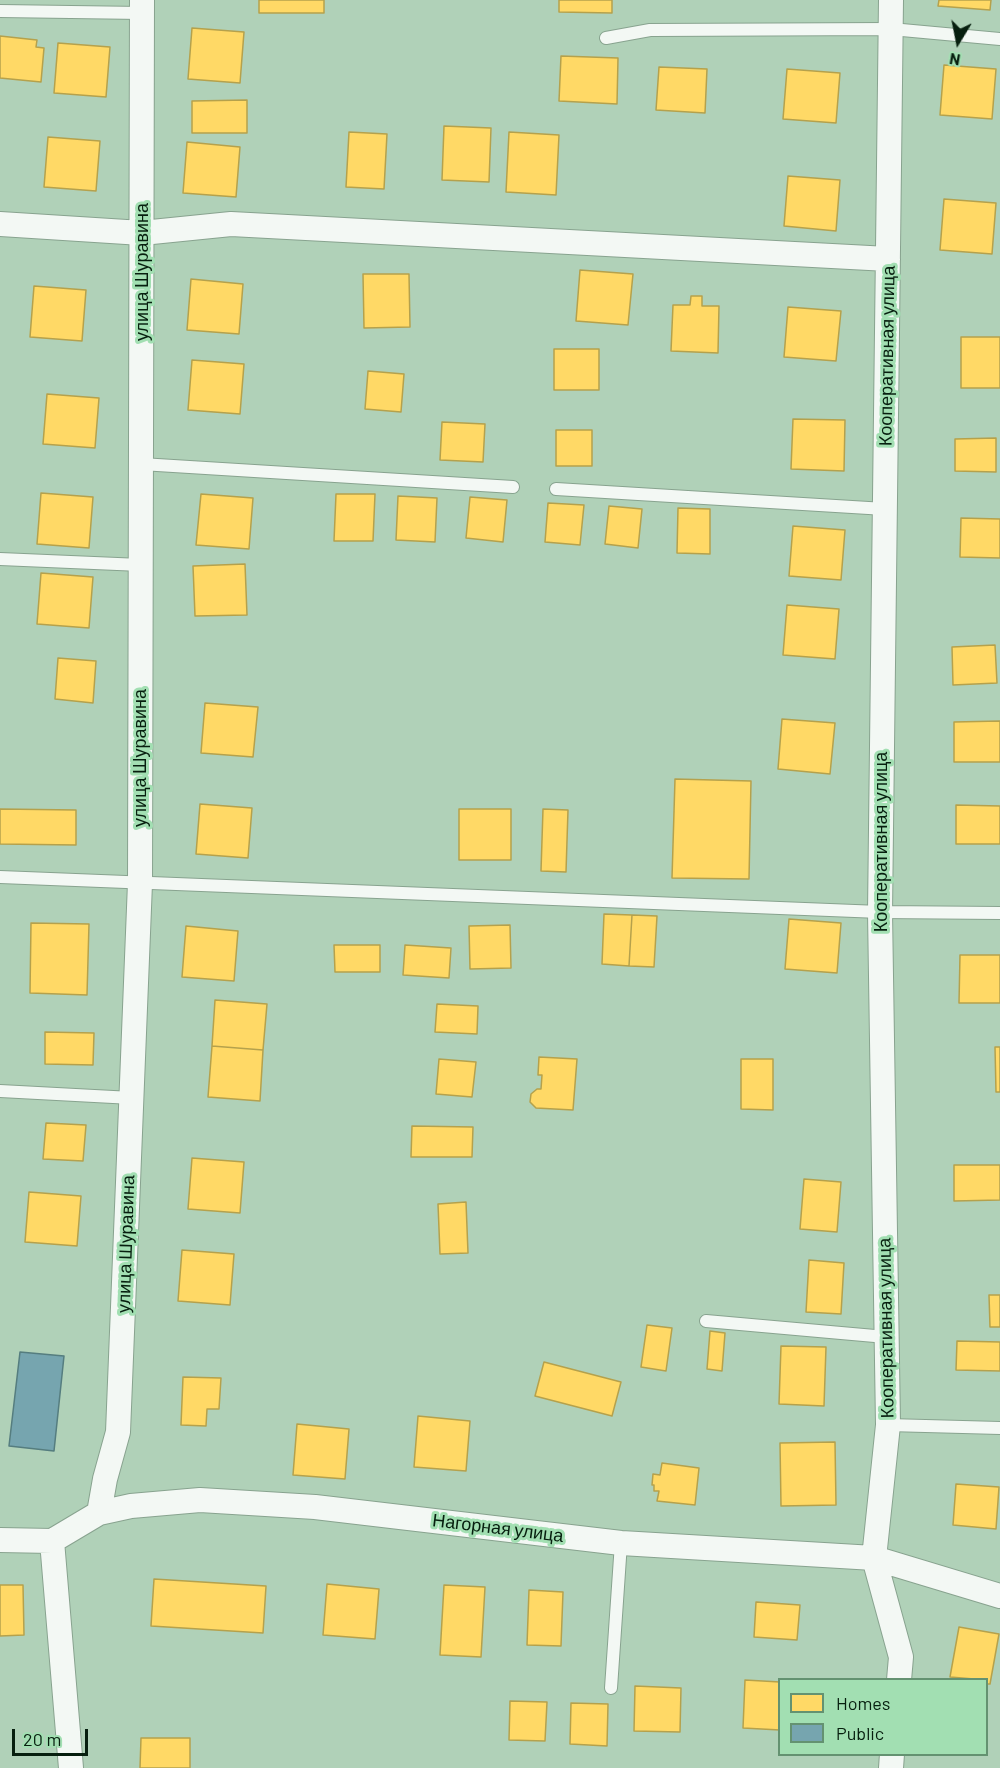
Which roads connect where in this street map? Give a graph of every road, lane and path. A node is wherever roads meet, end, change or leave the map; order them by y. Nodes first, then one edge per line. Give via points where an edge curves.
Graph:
1 (891, 0) edge
2 (142, 6) edge
3 (0, 11) edge
4 (891, 29) junction
5 (606, 38) dead end
6 (1000, 39) edge
7 (0, 224) edge
8 (142, 232) junction
9 (888, 259) junction
10 (141, 464) junction
11 (513, 486) dead end
12 (556, 489) dead end
13 (885, 509) junction
14 (0, 559) edge
15 (141, 565) junction
16 (0, 877) edge
17 (140, 883) junction
18 (880, 912) junction
19 (1000, 913) edge
20 (0, 1091) edge
21 (132, 1098) junction
22 (706, 1321) dead end
23 (886, 1336) junction
24 (888, 1425) junction
25 (1000, 1428) edge
26 (99, 1513) junction
27 (0, 1540) edge
28 (52, 1541) junction
29 (621, 1543) junction
30 (874, 1558) junction
31 (1000, 1596) edge
32 (899, 1678) edge
33 (611, 1688) dead end
34 (71, 1768) edge

1 - 4 street, Кооперативная улица
2 - 3 lane
2 - 8 street, улица Шуравина
4 - 5 lane via 650,30
4 - 6 lane
4 - 9 street, Кооперативная улица
7 - 8 street
8 - 9 street via 231,224
8 - 10 street, улица Шуравина
9 - 13 street, Кооперативная улица
10 - 11 lane
10 - 15 street, улица Шуравина
12 - 13 lane
13 - 18 street, Кооперативная улица
14 - 15 lane
15 - 17 street, улица Шуравина
16 - 17 lane
17 - 18 lane
17 - 21 street, улица Шуравина
18 - 19 lane
18 - 23 street, Кооперативная улица
20 - 21 lane
21 - 26 street, улица Шуравина via 118,1432
22 - 23 lane
23 - 24 street, Кооперативная улица
24 - 25 lane
24 - 30 street, Кооперативная улица
26 - 28 street, Нагорная улица
26 - 29 street, Нагорная улица via 200,1500 303,1506
27 - 28 street
28 - 34 street
29 - 30 street, Нагорная улица
29 - 33 lane
30 - 31 street, Нагорная улица
30 - 32 street, Кооперативная улица via 902,1657

